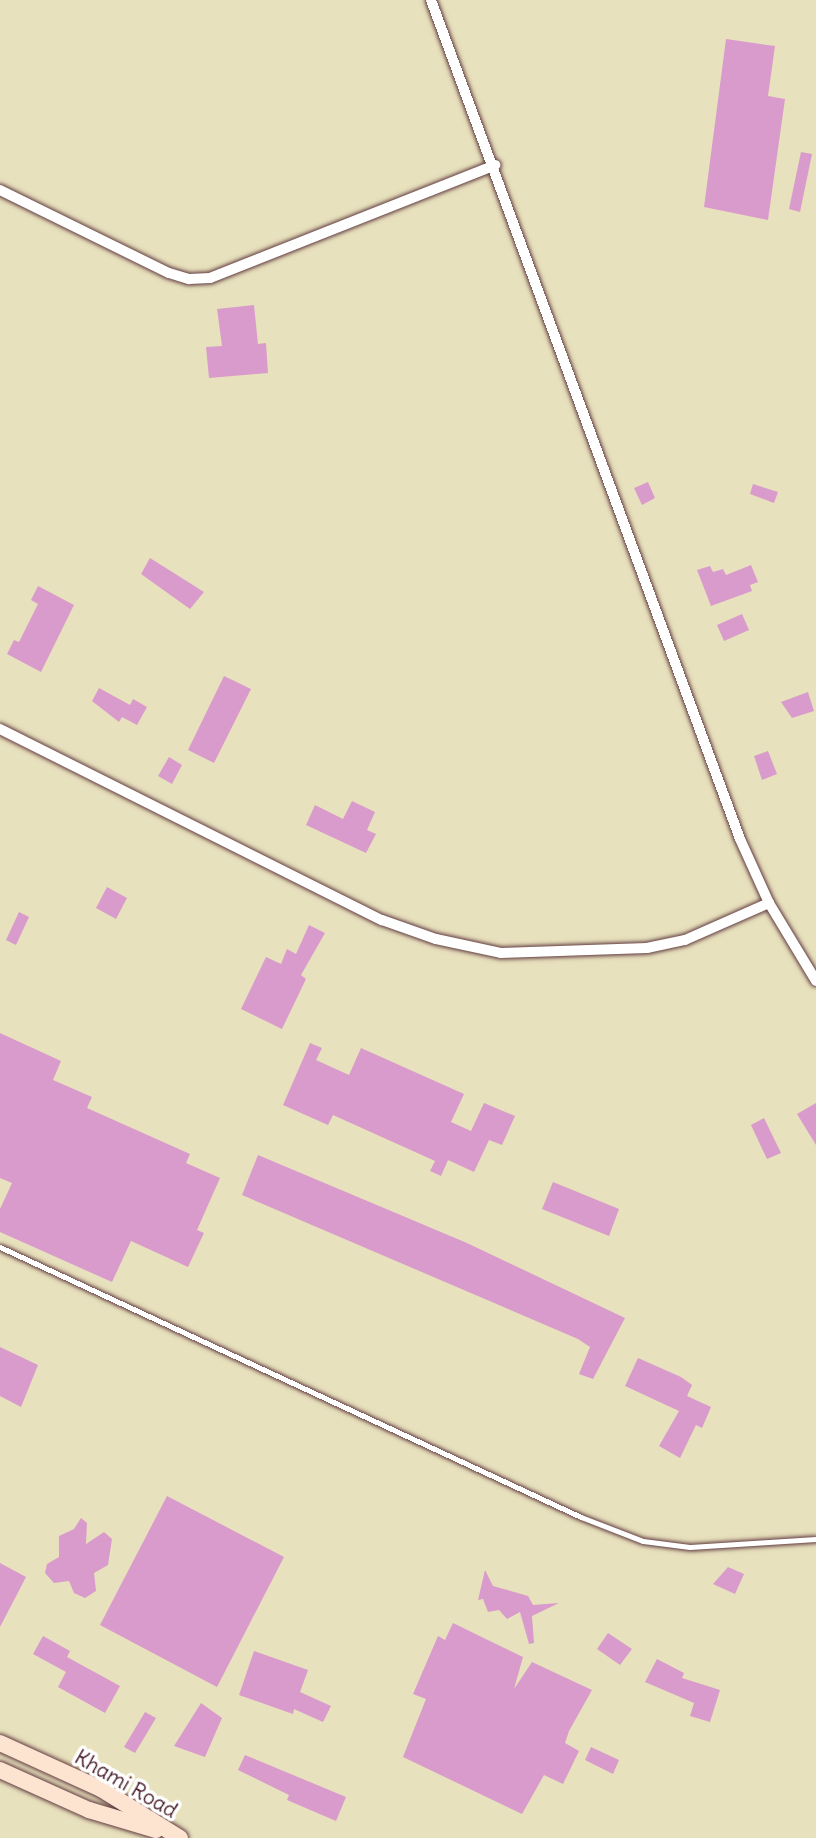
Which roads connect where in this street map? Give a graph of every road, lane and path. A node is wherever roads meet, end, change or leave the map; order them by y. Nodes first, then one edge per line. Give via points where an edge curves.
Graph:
1 (431, 0) edge
2 (495, 166) junction
3 (0, 190) edge
4 (0, 729) edge
5 (769, 904) junction
6 (816, 981) edge
7 (0, 1247) edge
8 (816, 1539) edge
9 (0, 1743) edge
10 (0, 1770) edge
11 (178, 1837) edge

1 - 2 street
2 - 3 street via 210,278 170,273
2 - 5 street via 740,839
4 - 5 street via 382,920 436,939 501,953 647,948 685,940
5 - 6 street
7 - 8 lane via 581,1517 643,1541 690,1547
9 - 11 main road, Khami Road via 101,1789
10 - 11 main road, Khami Road via 89,1810

